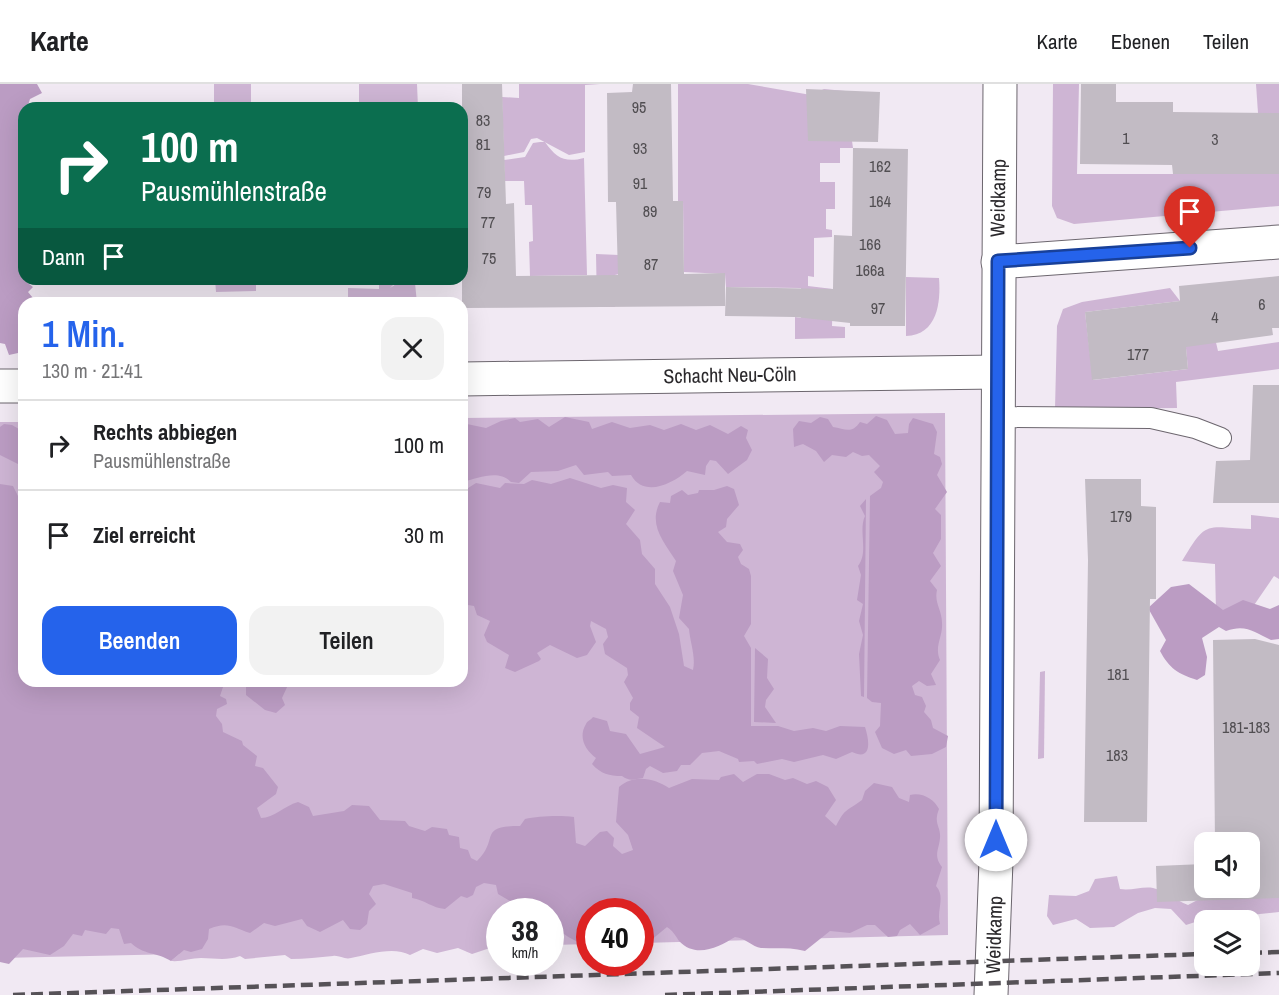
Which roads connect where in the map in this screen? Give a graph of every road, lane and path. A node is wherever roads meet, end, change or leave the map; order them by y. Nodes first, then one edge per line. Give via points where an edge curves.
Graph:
1 (1000, 84) edge
2 (1279, 242) edge
3 (998, 261) junction
4 (998, 372) junction
5 (468, 379) edge
6 (0, 386) edge
7 (18, 386) edge
8 (998, 417) junction
9 (1221, 438) dead end
10 (991, 995) edge

1 - 3 street, Weidkamp
2 - 3 street
3 - 4 street, Weidkamp
4 - 5 street, Schacht Neu-Cöln
4 - 8 street, Weidkamp
6 - 7 street
8 - 9 lane via 1151,418
8 - 10 street, Weidkamp via 996,861

